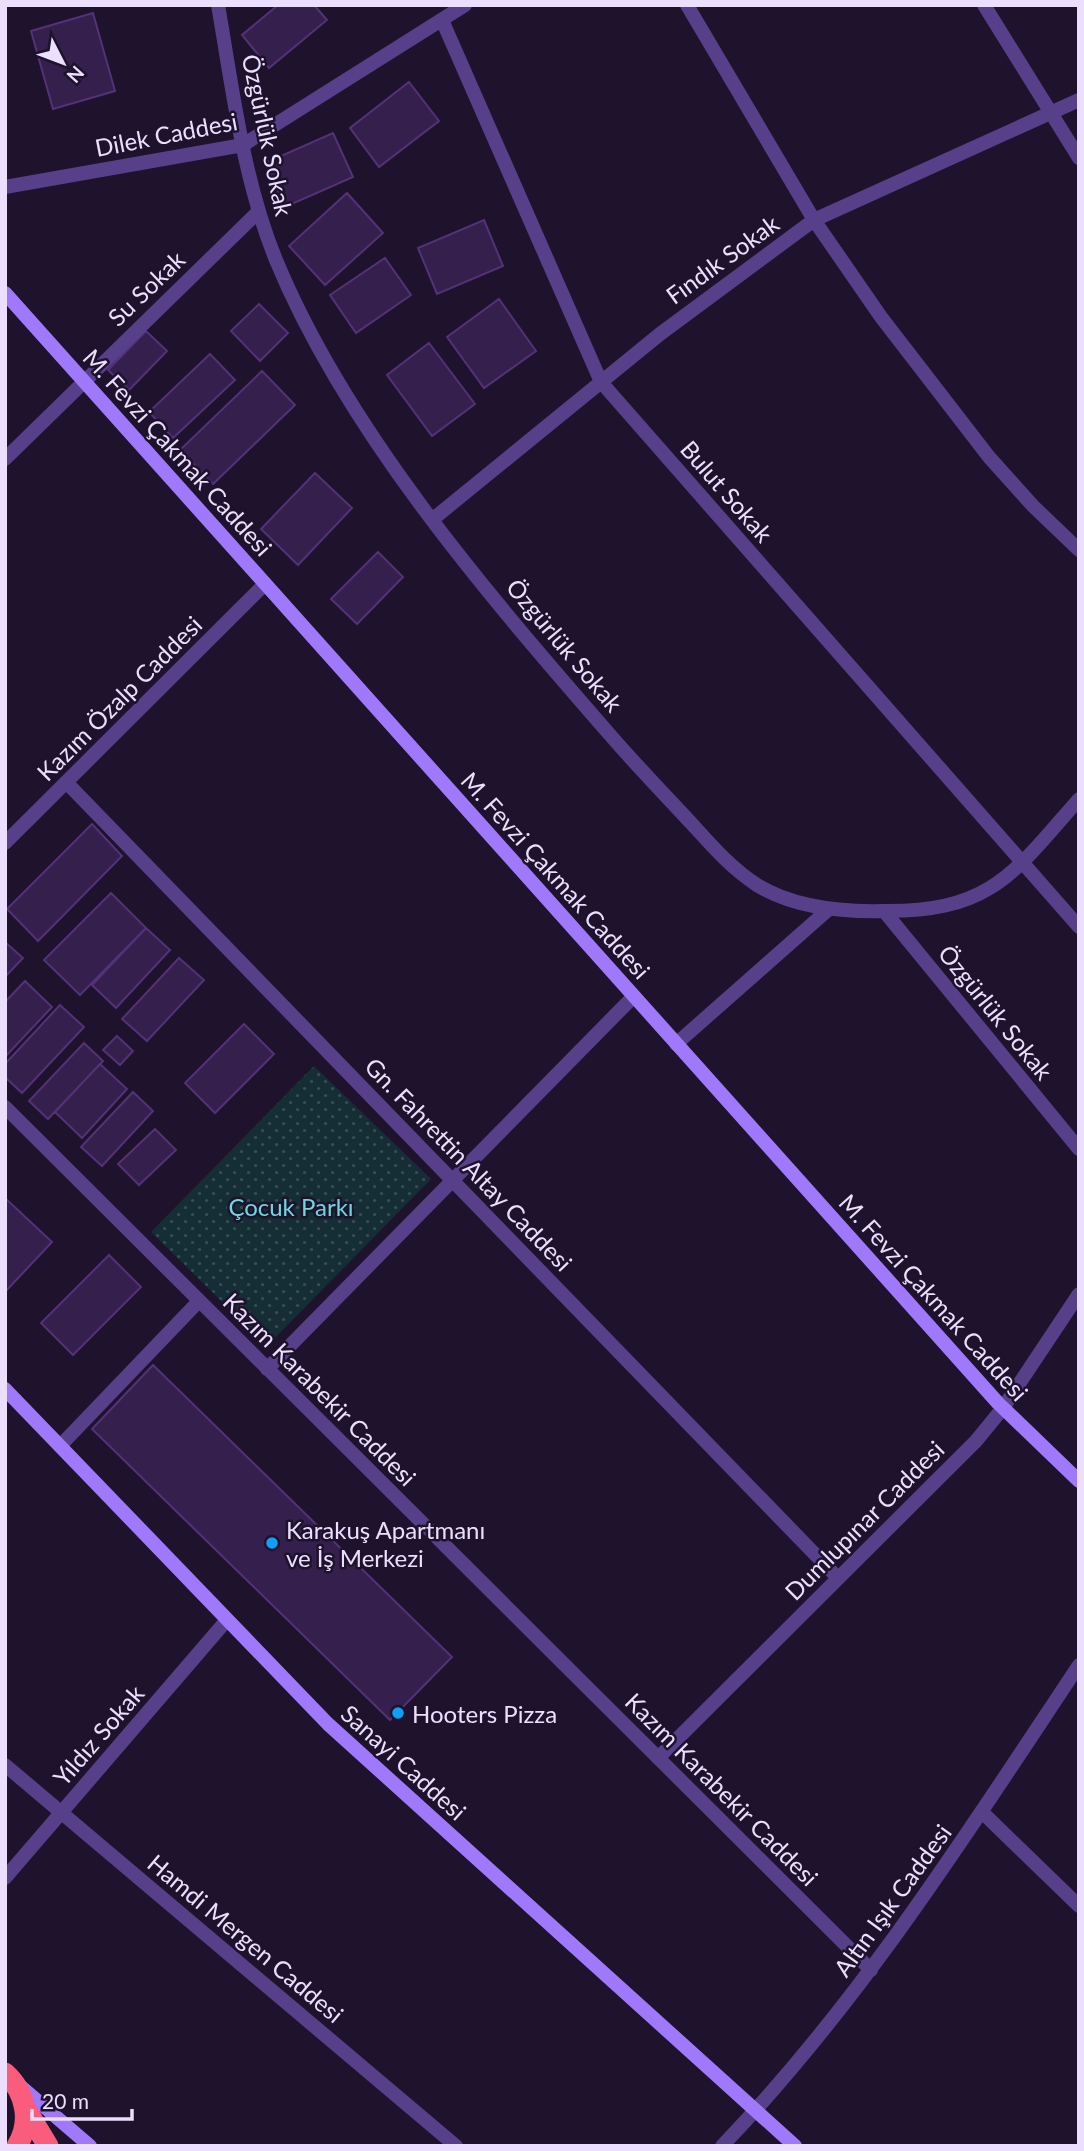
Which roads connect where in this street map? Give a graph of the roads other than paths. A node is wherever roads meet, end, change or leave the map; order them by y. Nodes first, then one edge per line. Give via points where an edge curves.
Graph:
1 (218, 5) edge
2 (465, 5) edge
3 (687, 5) edge
4 (984, 5) edge
5 (442, 20) junction
6 (1079, 100) edge
7 (1049, 114) junction
8 (243, 145) junction
9 (1079, 158) edge
10 (5, 187) edge
11 (259, 211) junction
12 (814, 220) junction
13 (5, 293) edge
14 (83, 380) junction
15 (601, 382) junction
16 (5, 459) edge
17 (433, 519) junction
18 (1079, 550) edge
19 (265, 584) junction
20 (66, 782) junction
21 (1079, 799) edge
22 (5, 843) edge
23 (1021, 864) junction
24 (829, 909) junction
25 (884, 911) junction
26 (1079, 927) edge
27 (634, 996) junction
28 (676, 1044) junction
29 (5, 1107) edge
30 (1079, 1149) edge
31 (453, 1180) junction
32 (1079, 1294) edge
33 (199, 1301) junction
34 (267, 1369) junction
35 (5, 1389) edge
36 (1003, 1408) junction
37 (60, 1446) junction
38 (1079, 1481) edge
39 (838, 1578) junction
40 (226, 1621) junction
41 (1079, 1665) edge
42 (658, 1758) junction
43 (5, 1765) edge
44 (62, 1812) junction
45 (982, 1812) junction
46 (5, 1878) edge
47 (1079, 1906) edge
48 (871, 1970) junction
49 (9, 2077) edge
50 (24, 2106) junction
51 (757, 2109) junction
52 (17, 2146) edge
53 (48, 2146) edge
54 (90, 2146) edge
55 (456, 2146) edge
56 (722, 2146) edge
57 (795, 2146) edge

1 - 8 street, Özgürlük Sokak
2 - 5 street, Dilek Caddesi
3 - 12 street
4 - 7 street
5 - 8 street, Dilek Caddesi
5 - 15 street, Bulut Sokak
6 - 7 street, Fındık Sokak
7 - 9 street
7 - 12 street, Fındık Sokak
8 - 10 street, Dilek Caddesi
8 - 11 street, Özgürlük Sokak
11 - 14 street, Su Sokak
11 - 17 street, Özgürlük Sokak via 292,296 320,348
12 - 15 street, Fındık Sokak
12 - 18 street via 881,317 989,457
13 - 14 street, M. Fevzi Çakmak Caddesi
14 - 16 street, Su Sokak
14 - 19 street, M. Fevzi Çakmak Caddesi
15 - 17 street, Fındık Sokak
15 - 23 street, Bulut Sokak
17 - 24 street, Özgürlük Sokak via 558,675 720,854 773,894
19 - 20 street, Kazım Özalp Caddesi
19 - 27 street, M. Fevzi Çakmak Caddesi
20 - 22 street, Kazım Özalp Caddesi
20 - 31 street, Gn. Fahrettin Altay Caddesi
21 - 23 street
23 - 25 street via 1001,883 971,898 926,909
23 - 26 street, Bulut Sokak
24 - 25 street, Özgürlük Sokak
24 - 28 street
25 - 30 street, Özgürlük Sokak
27 - 28 street, M. Fevzi Çakmak Caddesi
27 - 31 street
28 - 36 street, M. Fevzi Çakmak Caddesi
29 - 33 street, Kazım Karabekir Caddesi
31 - 34 street
31 - 39 street, Gn. Fahrettin Altay Caddesi
32 - 36 street, Dumlupınar Caddesi
33 - 34 street, Kazım Karabekir Caddesi
33 - 37 street
34 - 42 street, Kazım Karabekir Caddesi
35 - 37 street, Sanayi Caddesi
36 - 38 street, M. Fevzi Çakmak Caddesi
36 - 39 street, Dumlupınar Caddesi via 976,1441
37 - 40 street, Sanayi Caddesi
39 - 42 street, Dumlupınar Caddesi
40 - 44 street, Yıldız Sokak
40 - 51 street, Sanayi Caddesi via 328,1724
41 - 45 street, Altın Işık Caddesi
42 - 48 street, Kazım Karabekir Caddesi
43 - 44 street, Hamdi Mergen Caddesi
44 - 46 street, Yıldız Sokak
44 - 55 street, Hamdi Mergen Caddesi
45 - 47 street
45 - 48 street, Altın Işık Caddesi
48 - 51 street, Altın Işık Caddesi
49 - 50 highway
49 - 54 street
50 - 52 highway
50 - 53 highway
51 - 56 street, Altın Işık Caddesi
51 - 57 street, Sanayi Caddesi

